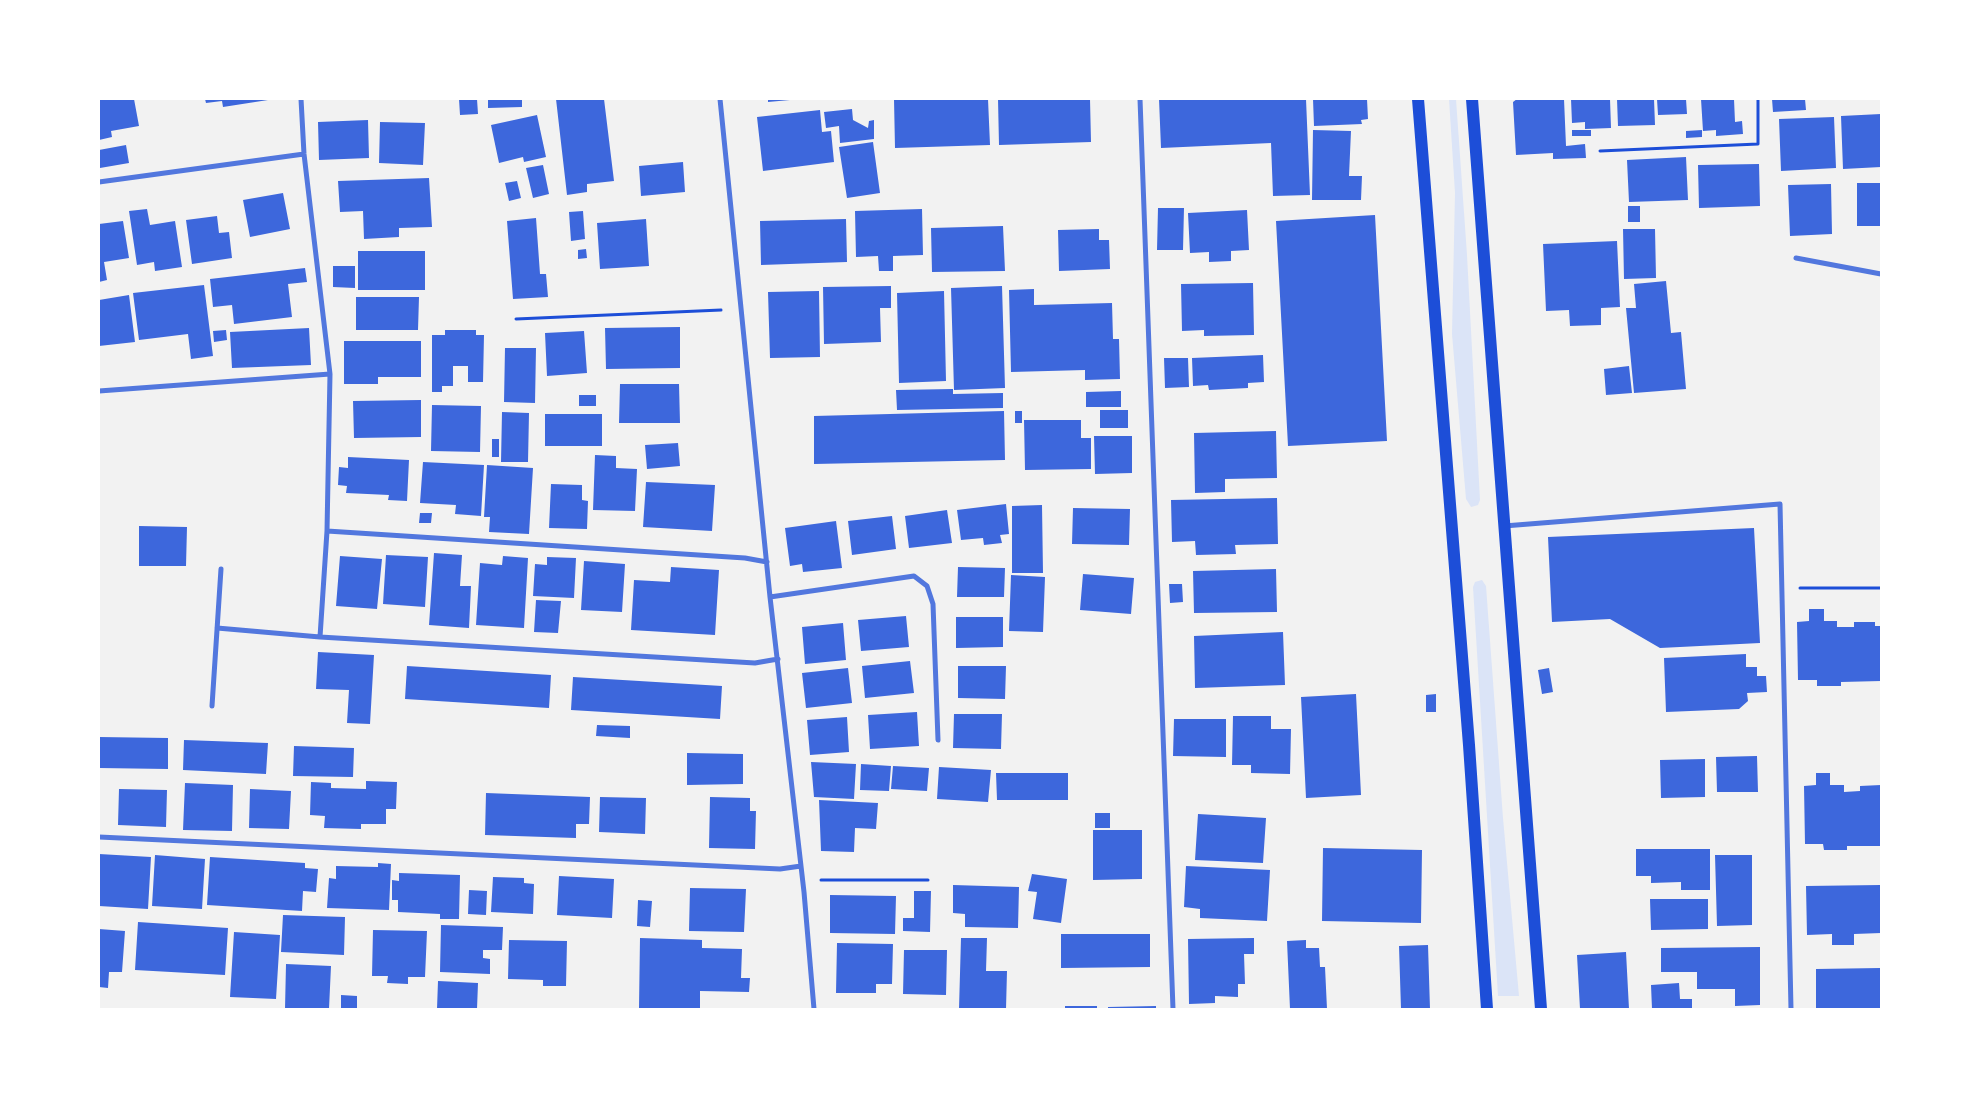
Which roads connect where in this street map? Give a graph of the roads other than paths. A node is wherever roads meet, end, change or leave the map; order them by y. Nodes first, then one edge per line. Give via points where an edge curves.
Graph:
1 (301, 99) edge
2 (720, 99) edge
3 (1140, 99) edge
4 (1418, 99) edge
5 (1472, 99) edge
6 (304, 154) junction
7 (99, 182) edge
8 (1796, 258) dead end
9 (1881, 274) edge
10 (330, 374) junction
11 (99, 391) edge
12 (1504, 526) junction
13 (327, 531) junction
14 (767, 562) junction
15 (220, 570) dead end
16 (770, 597) junction
17 (217, 628) junction
18 (320, 637) junction
19 (778, 659) junction
20 (212, 706) dead end
21 (938, 740) dead end
22 (99, 837) edge
23 (801, 866) junction
24 (814, 1009) edge
25 (1174, 1009) edge
26 (1488, 1009) edge
27 (1541, 1009) edge
28 (1792, 1009) edge

1 - 6 street
2 - 14 street
3 - 25 street
4 - 26 main road
5 - 12 main road
6 - 7 street
6 - 10 street
8 - 9 street
10 - 11 street
10 - 13 street
12 - 27 main road
12 - 28 street via 1780,504
13 - 14 street
13 - 18 street
14 - 16 street
15 - 17 street
16 - 19 street
16 - 21 street via 914,576 927,586 934,604
17 - 18 street
17 - 20 street
18 - 19 street via 755,663
19 - 23 street
22 - 23 street via 770,868
23 - 24 street

